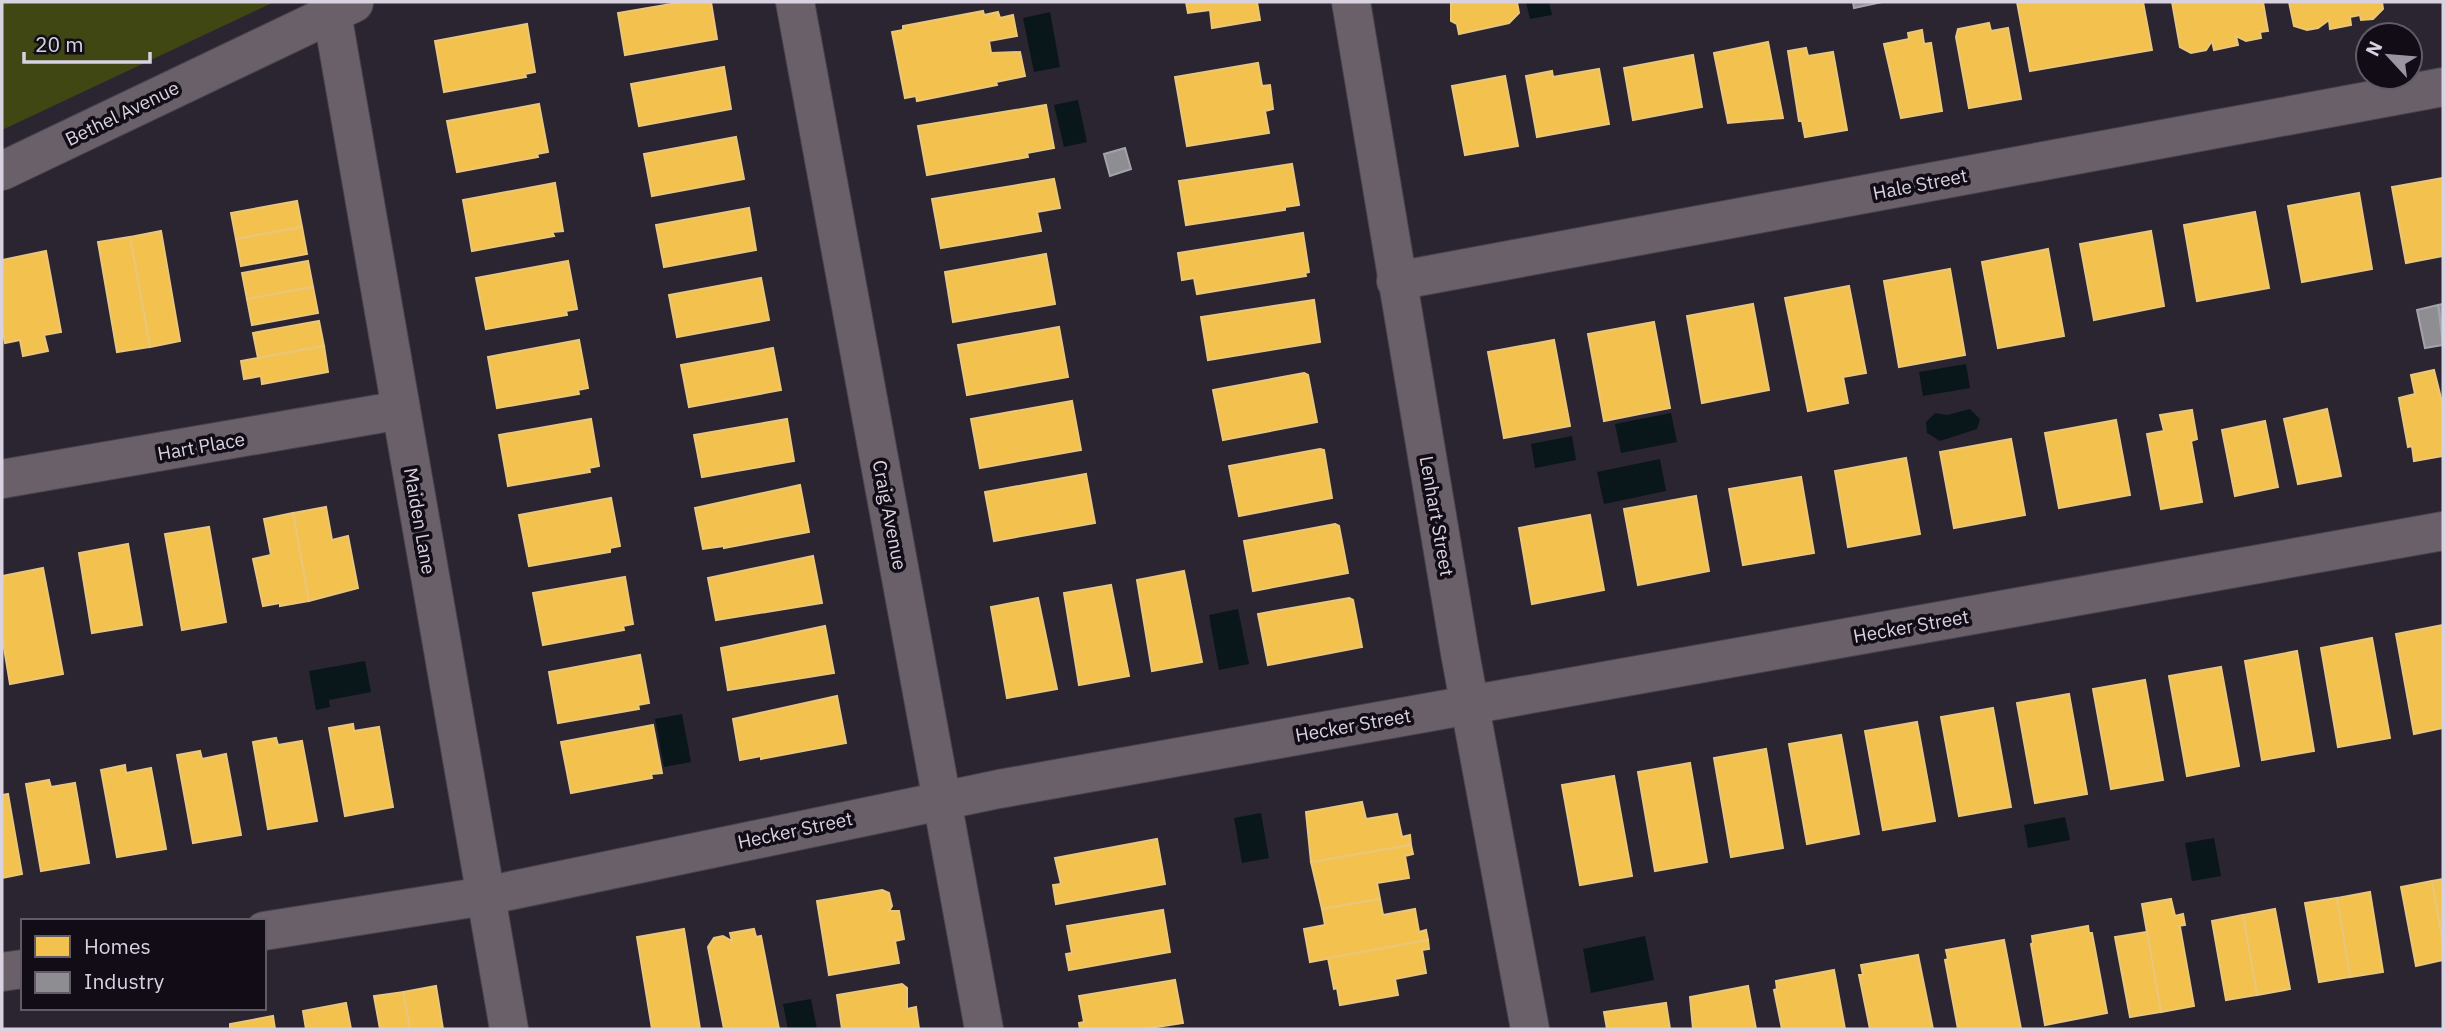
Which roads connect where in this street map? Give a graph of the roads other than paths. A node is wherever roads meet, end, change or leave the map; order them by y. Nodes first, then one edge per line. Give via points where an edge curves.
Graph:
1 (795, 2) edge
2 (1351, 2) edge
3 (344, 7) edge
4 (2443, 87) edge
5 (2, 171) edge
6 (1396, 281) junction
7 (401, 410) junction
8 (2, 479) edge
9 (2443, 531) edge
10 (1469, 704) junction
11 (943, 799) junction
12 (485, 895) junction
13 (266, 930) edge
14 (21, 969) edge
15 (2, 972) edge
16 (509, 1029) edge
17 (984, 1029) edge
18 (1530, 1029) edge

1 - 11 street, Craig Avenue
2 - 6 street, Lenhart Street
3 - 5 street, Bethel Avenue
3 - 7 street, Maiden Lane
4 - 6 street, Hale Street
6 - 10 street, Lenhart Street
7 - 8 street, Hart Place
7 - 12 street, Maiden Lane
9 - 10 street, Hecker Street
10 - 11 street, Hecker Street
10 - 18 street, Lenhart Street
11 - 12 street, Hecker Street
11 - 17 street, Craig Avenue
12 - 13 street, Hecker Street
12 - 16 street, Maiden Lane
14 - 15 street

